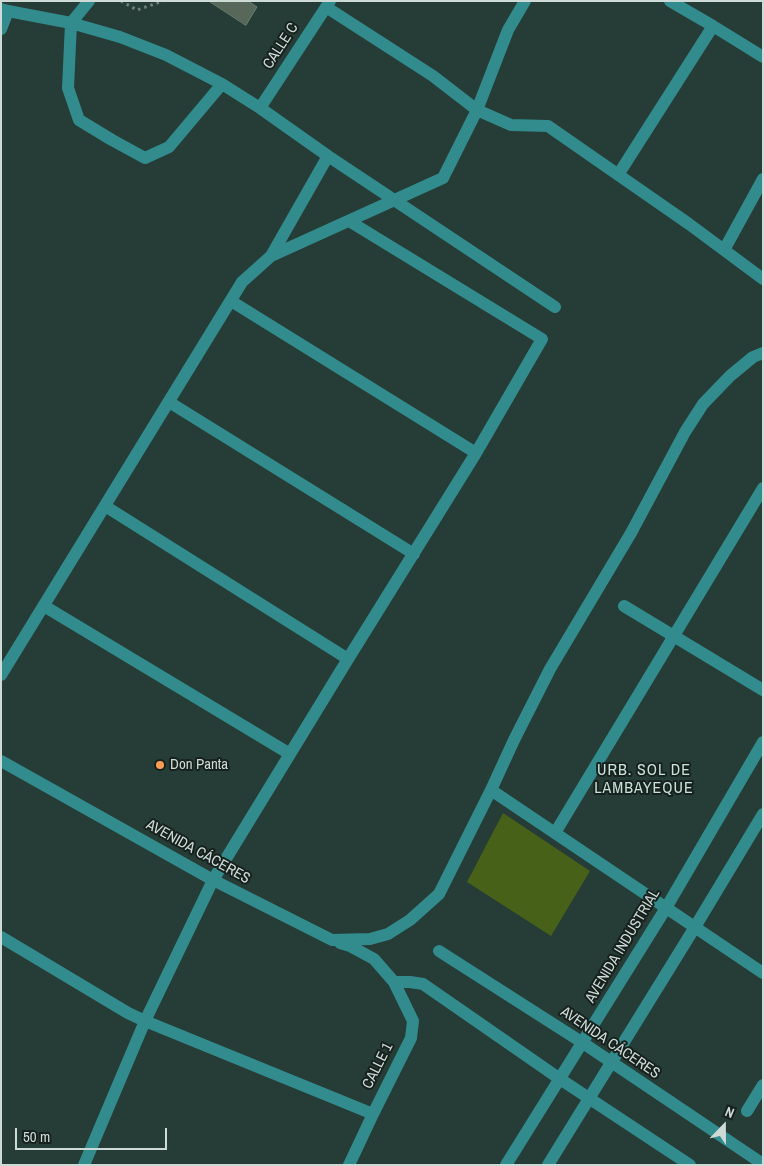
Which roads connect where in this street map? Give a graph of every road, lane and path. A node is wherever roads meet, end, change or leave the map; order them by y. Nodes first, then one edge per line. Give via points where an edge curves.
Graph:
1 (89, 1) edge
2 (121, 1) edge
3 (163, 1) edge
4 (525, 1) edge
5 (670, 1) edge
6 (328, 4) edge
7 (5, 10) edge
8 (71, 23) junction
9 (713, 26) junction
10 (1, 29) edge
11 (763, 57) edge
12 (222, 84) junction
13 (260, 108) junction
14 (477, 110) junction
15 (328, 156) junction
16 (618, 175) junction
17 (763, 180) edge
18 (394, 200) junction
19 (349, 220) junction
20 (724, 250) junction
21 (271, 256) junction
22 (763, 279) edge
23 (231, 301) junction
24 (555, 307) dead end
25 (763, 353) edge
26 (169, 402) junction
27 (476, 453) junction
28 (763, 488) edge
29 (105, 506) junction
30 (414, 554) junction
31 (44, 606) junction
32 (624, 606) dead end
33 (673, 636) junction
34 (348, 659) junction
35 (1, 675) edge
36 (763, 690) edge
37 (763, 742) edge
38 (290, 754) junction
39 (1, 761) edge
40 (491, 790) junction
41 (763, 814) edge
42 (555, 834) junction
43 (213, 880) junction
44 (666, 908) junction
45 (695, 927) junction
46 (1, 937) edge
47 (332, 940) junction
48 (438, 951) dead end
49 (763, 973) edge
50 (394, 982) junction
51 (145, 1021) junction
52 (582, 1043) junction
53 (611, 1063) junction
54 (560, 1079) junction
55 (763, 1085) edge
56 (589, 1099) junction
57 (748, 1111) dead end
58 (372, 1114) junction
59 (763, 1164) edge
60 (84, 1165) edge
61 (349, 1165) edge
62 (506, 1165) edge
63 (548, 1165) edge
64 (690, 1165) edge

1 - 8 street
2 - 3 path via 137,10
4 - 14 street via 508,30
5 - 9 street
6 - 13 street, CALLE C
6 - 14 street
7 - 8 street
7 - 10 street
8 - 12 street via 120,37
8 - 12 street via 68,88 79,120 145,158 169,147
9 - 11 street
9 - 16 street
12 - 13 street
13 - 15 street
14 - 16 street via 511,125 548,126
14 - 18 street via 443,178
15 - 18 street
15 - 21 street
16 - 20 street
17 - 20 street
18 - 19 street
18 - 24 street
19 - 21 street
19 - 27 street via 542,340
20 - 22 street
21 - 23 street via 242,282
23 - 26 street
23 - 27 street
25 - 40 street via 730,376 703,404 685,432 632,533 550,669
26 - 29 street
26 - 30 street
27 - 30 street
28 - 33 street
29 - 31 street
29 - 34 street
30 - 34 street
31 - 35 street
31 - 38 street
32 - 33 street
33 - 36 street
33 - 42 street
34 - 38 street
37 - 44 street, AVENIDA INDUSTRIAL
38 - 43 street
39 - 43 street, AVENIDA CÁCERES
40 - 42 street
40 - 47 street, AVENIDA CÁCERES via 439,894 410,920 388,934 370,939
41 - 45 street
42 - 44 street
43 - 47 street, AVENIDA CÁCERES
43 - 51 street
44 - 45 street
44 - 52 street, AVENIDA INDUSTRIAL
45 - 49 street
45 - 53 street
46 - 51 street
47 - 50 street, CALLE 1 via 374,959
48 - 52 street, AVENIDA CÁCERES
50 - 54 street via 423,984
50 - 58 street, CALLE 1 via 413,1021 411,1038
51 - 58 street
51 - 60 street
52 - 53 street, AVENIDA CÁCERES
52 - 54 street, AVENIDA INDUSTRIAL
53 - 56 street
53 - 59 street, AVENIDA CÁCERES
54 - 56 street
54 - 62 street, AVENIDA INDUSTRIAL
55 - 57 street
56 - 63 street
56 - 64 street
58 - 61 street, CALLE 1

